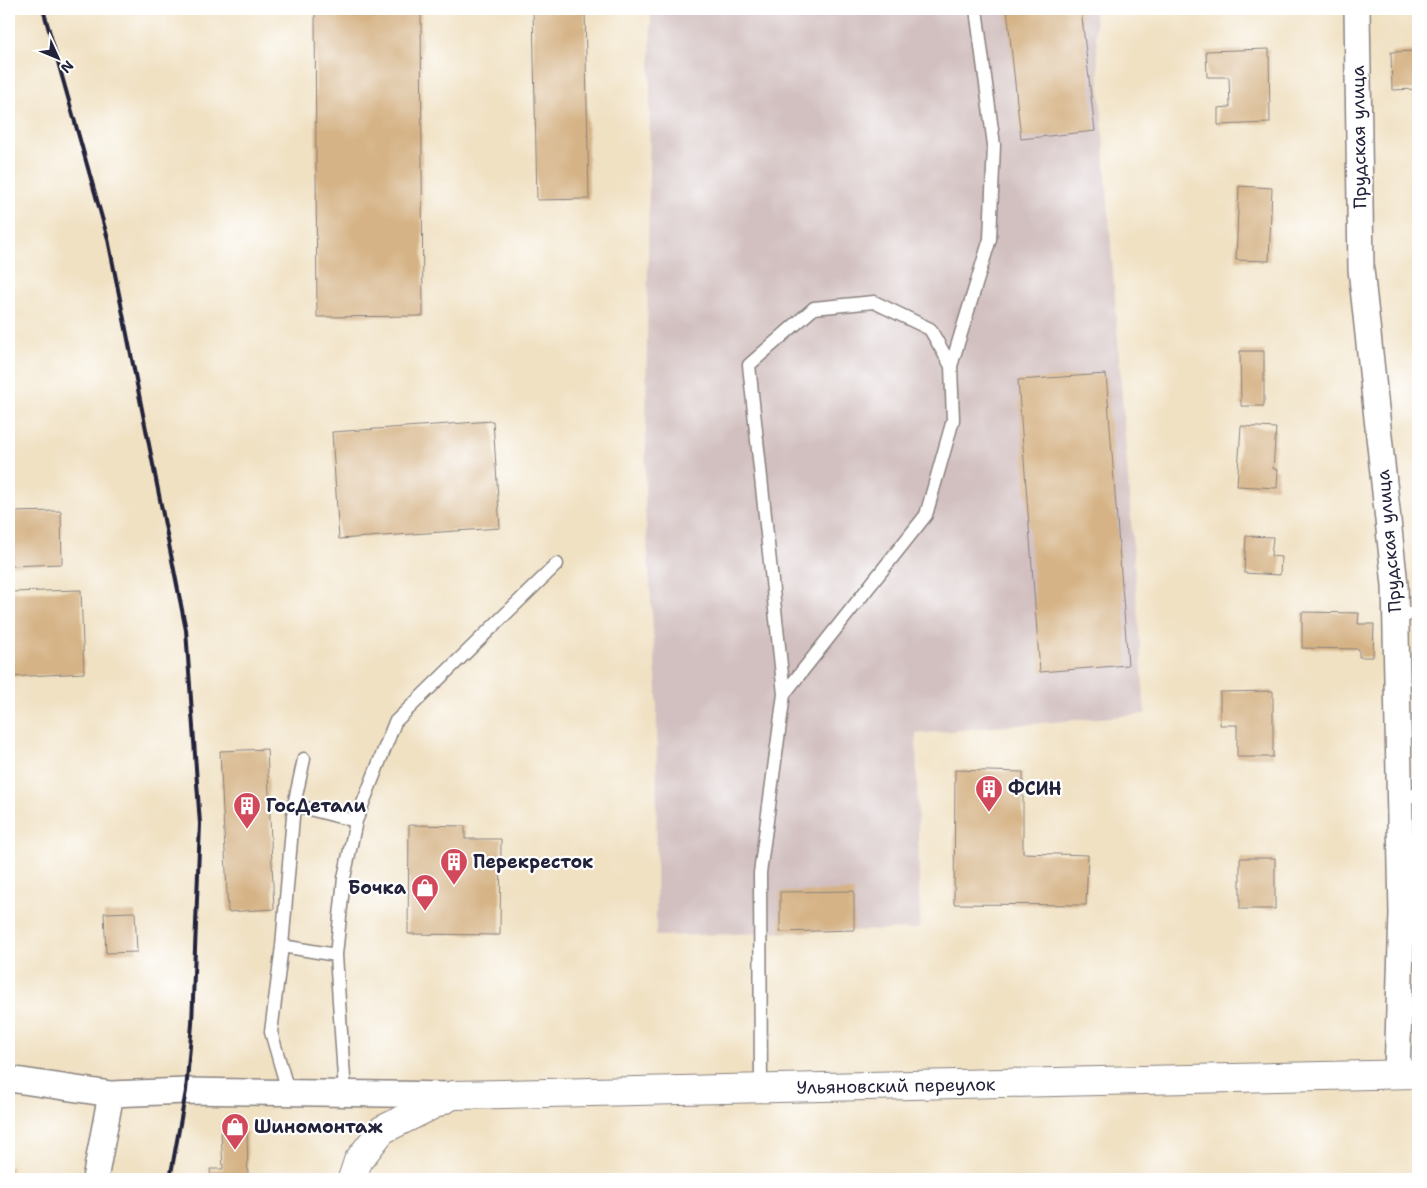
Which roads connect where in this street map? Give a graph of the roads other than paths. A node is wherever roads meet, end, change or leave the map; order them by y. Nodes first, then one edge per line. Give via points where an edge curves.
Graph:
1 (976, 9) edge
2 (1357, 9) edge
3 (951, 366) junction
4 (557, 564) dead end
5 (1407, 615) edge
6 (784, 694) junction
7 (304, 759) dead end
8 (1409, 798) edge
9 (294, 805) junction
10 (356, 821) junction
11 (282, 946) junction
12 (336, 955) junction
13 (1407, 1074) edge
14 (9, 1079) edge
15 (761, 1089) junction
16 (288, 1091) junction
17 (345, 1093) junction
18 (111, 1094) junction
19 (453, 1095) junction
20 (95, 1179) edge
21 (352, 1179) edge

1 - 3 lane via 994,146 990,239
2 - 5 street, Прудская улица via 1361,269 1395,585
3 - 6 lane via 953,420 926,516
3 - 6 lane via 930,329 874,302 814,308 749,365
4 - 10 lane via 395,722
5 - 8 street, Прудская улица
6 - 15 lane via 760,873
7 - 9 lane
8 - 13 street, Прудская улица via 1402,914
9 - 10 lane
9 - 11 lane
10 - 12 lane via 344,878
11 - 12 lane
11 - 16 lane via 271,1032
12 - 17 lane
13 - 15 main road, Ульяновский переулок
14 - 18 street
15 - 19 main road, Ульяновский переулок
16 - 17 street
16 - 18 street via 186,1090
17 - 19 street
18 - 20 street
19 - 21 main road, Ульяновский переулок via 382,1130 358,1161

